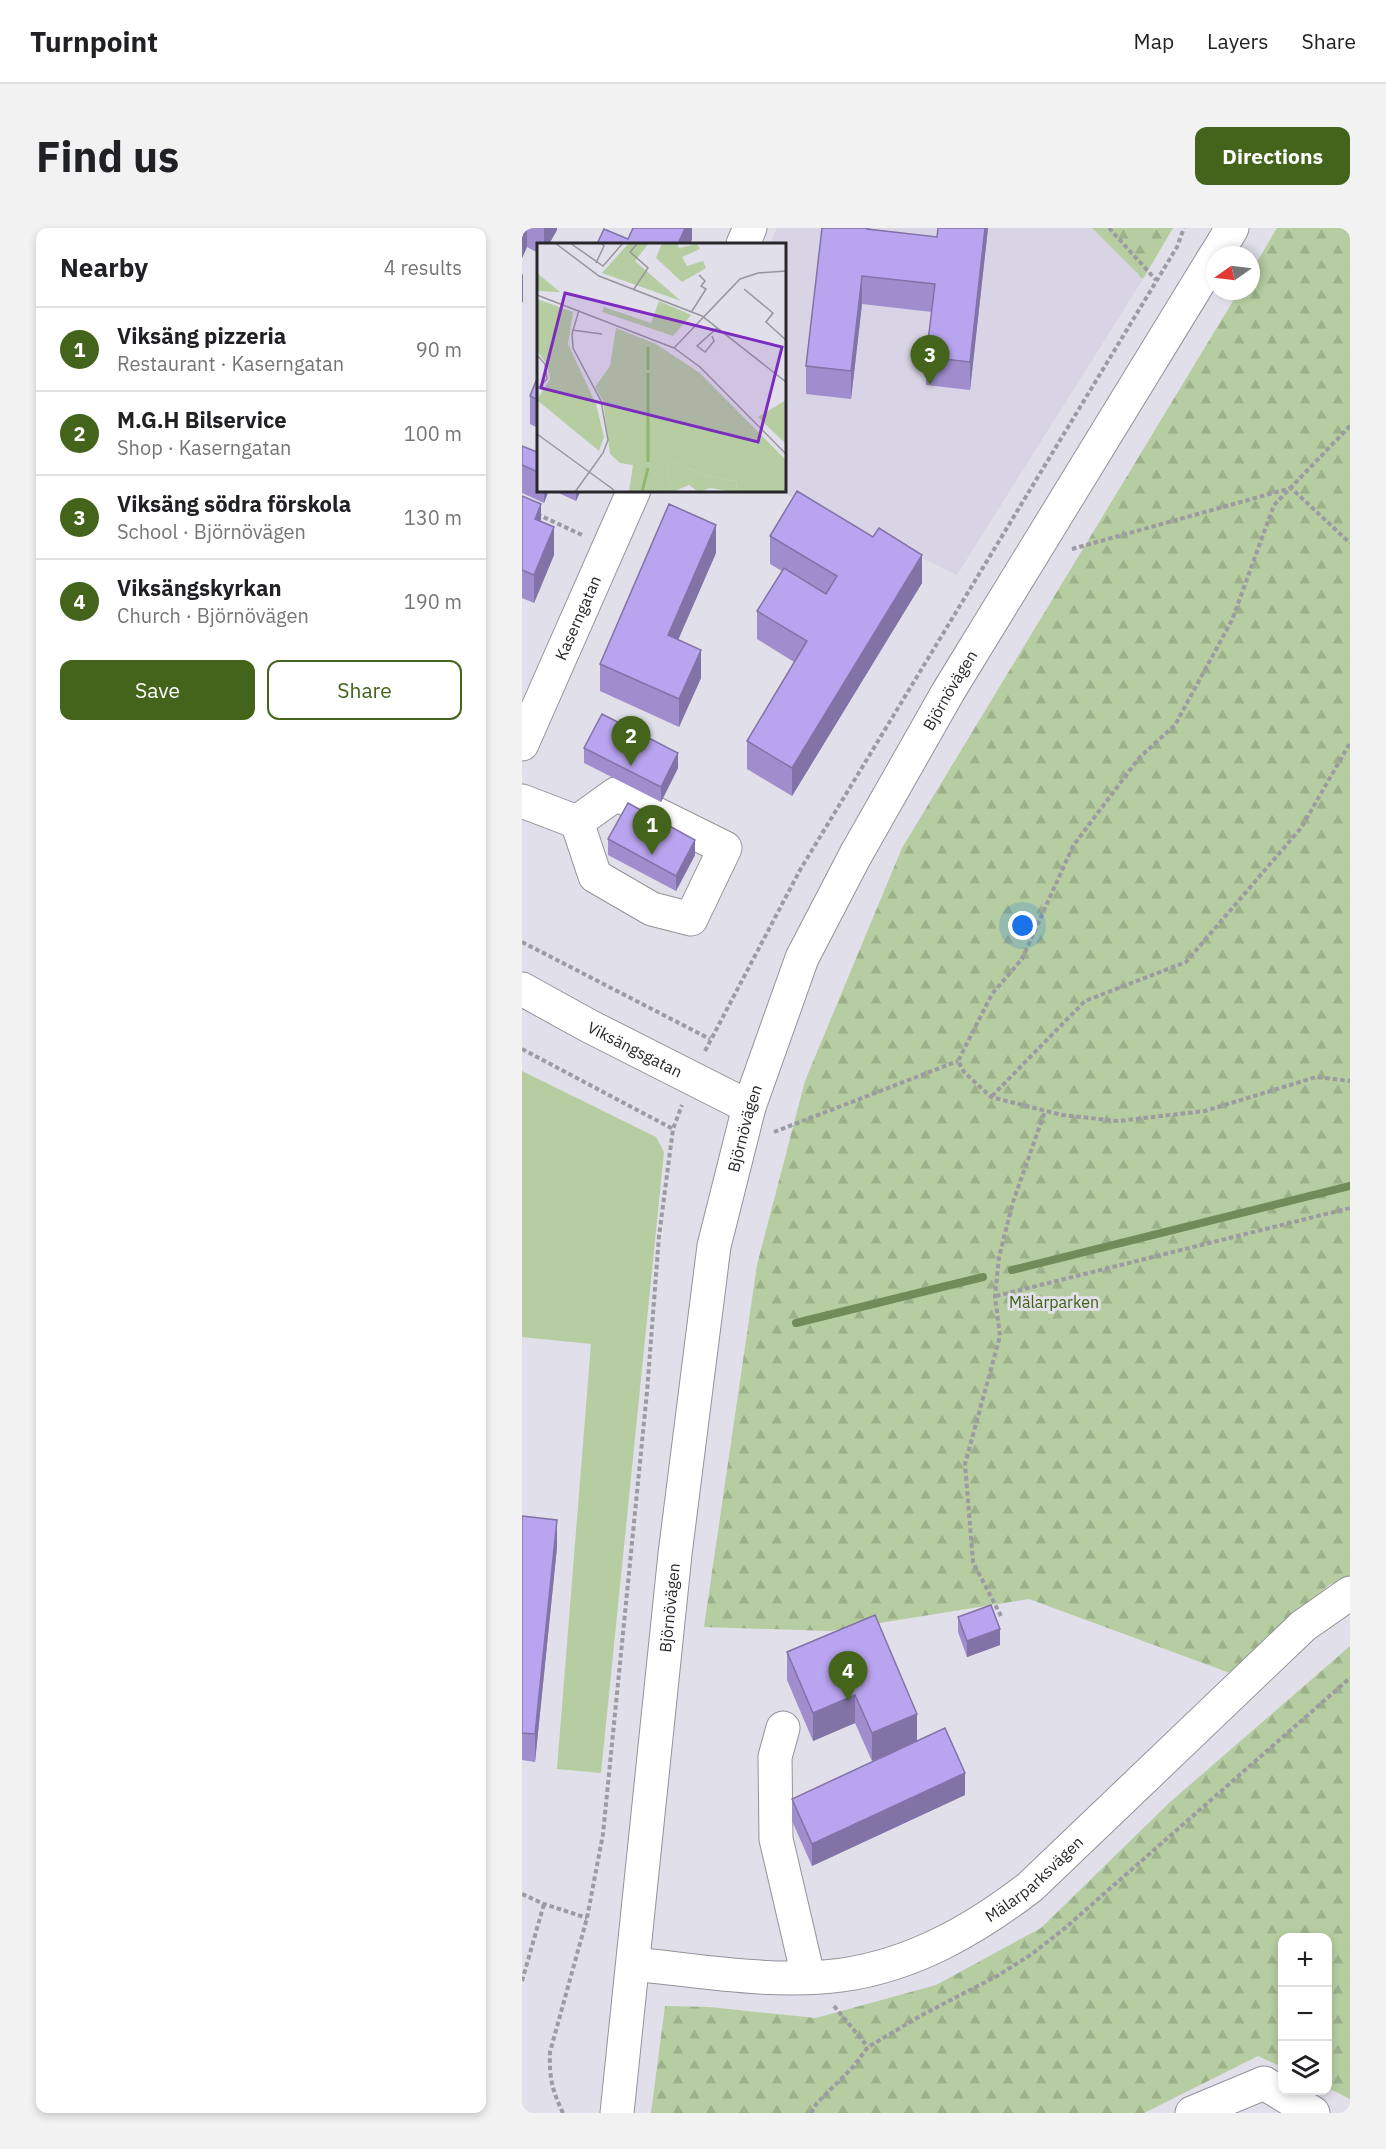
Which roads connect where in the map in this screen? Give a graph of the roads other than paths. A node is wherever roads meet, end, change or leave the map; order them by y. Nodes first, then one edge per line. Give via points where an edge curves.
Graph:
1 (750, 228) edge
2 (1232, 228) edge
3 (743, 243) edge
4 (1221, 246) edge
5 (1206, 271) edge
6 (633, 492) edge
7 (522, 744) edge
8 (522, 801) edge
9 (577, 822) dead end
10 (522, 989) edge
11 (749, 1107) junction
12 (1350, 1593) edge
13 (783, 1728) dead end
14 (633, 1964) junction
15 (808, 1976) junction
16 (617, 2113) edge
17 (1192, 2113) edge
18 (1313, 2113) edge

1 - 3 main road
2 - 4 main road, Björnövägen
5 - 11 main road, Björnövägen via 948,692 855,856 802,958
6 - 7 main road, Kaserngatan
8 - 9 main road
10 - 11 main road, Viksängsgatan
11 - 14 main road, Björnövägen via 714,1246 675,1554
12 - 15 main road, Mälarparksvägen via 1303,1626 1030,1887 997,1912 923,1953 842,1975
13 - 15 main road via 775,1757 776,1839
14 - 15 main road, Mälarparksvägen via 758,1977
14 - 16 main road, Björnövägen
17 - 18 main road via 1264,2083

